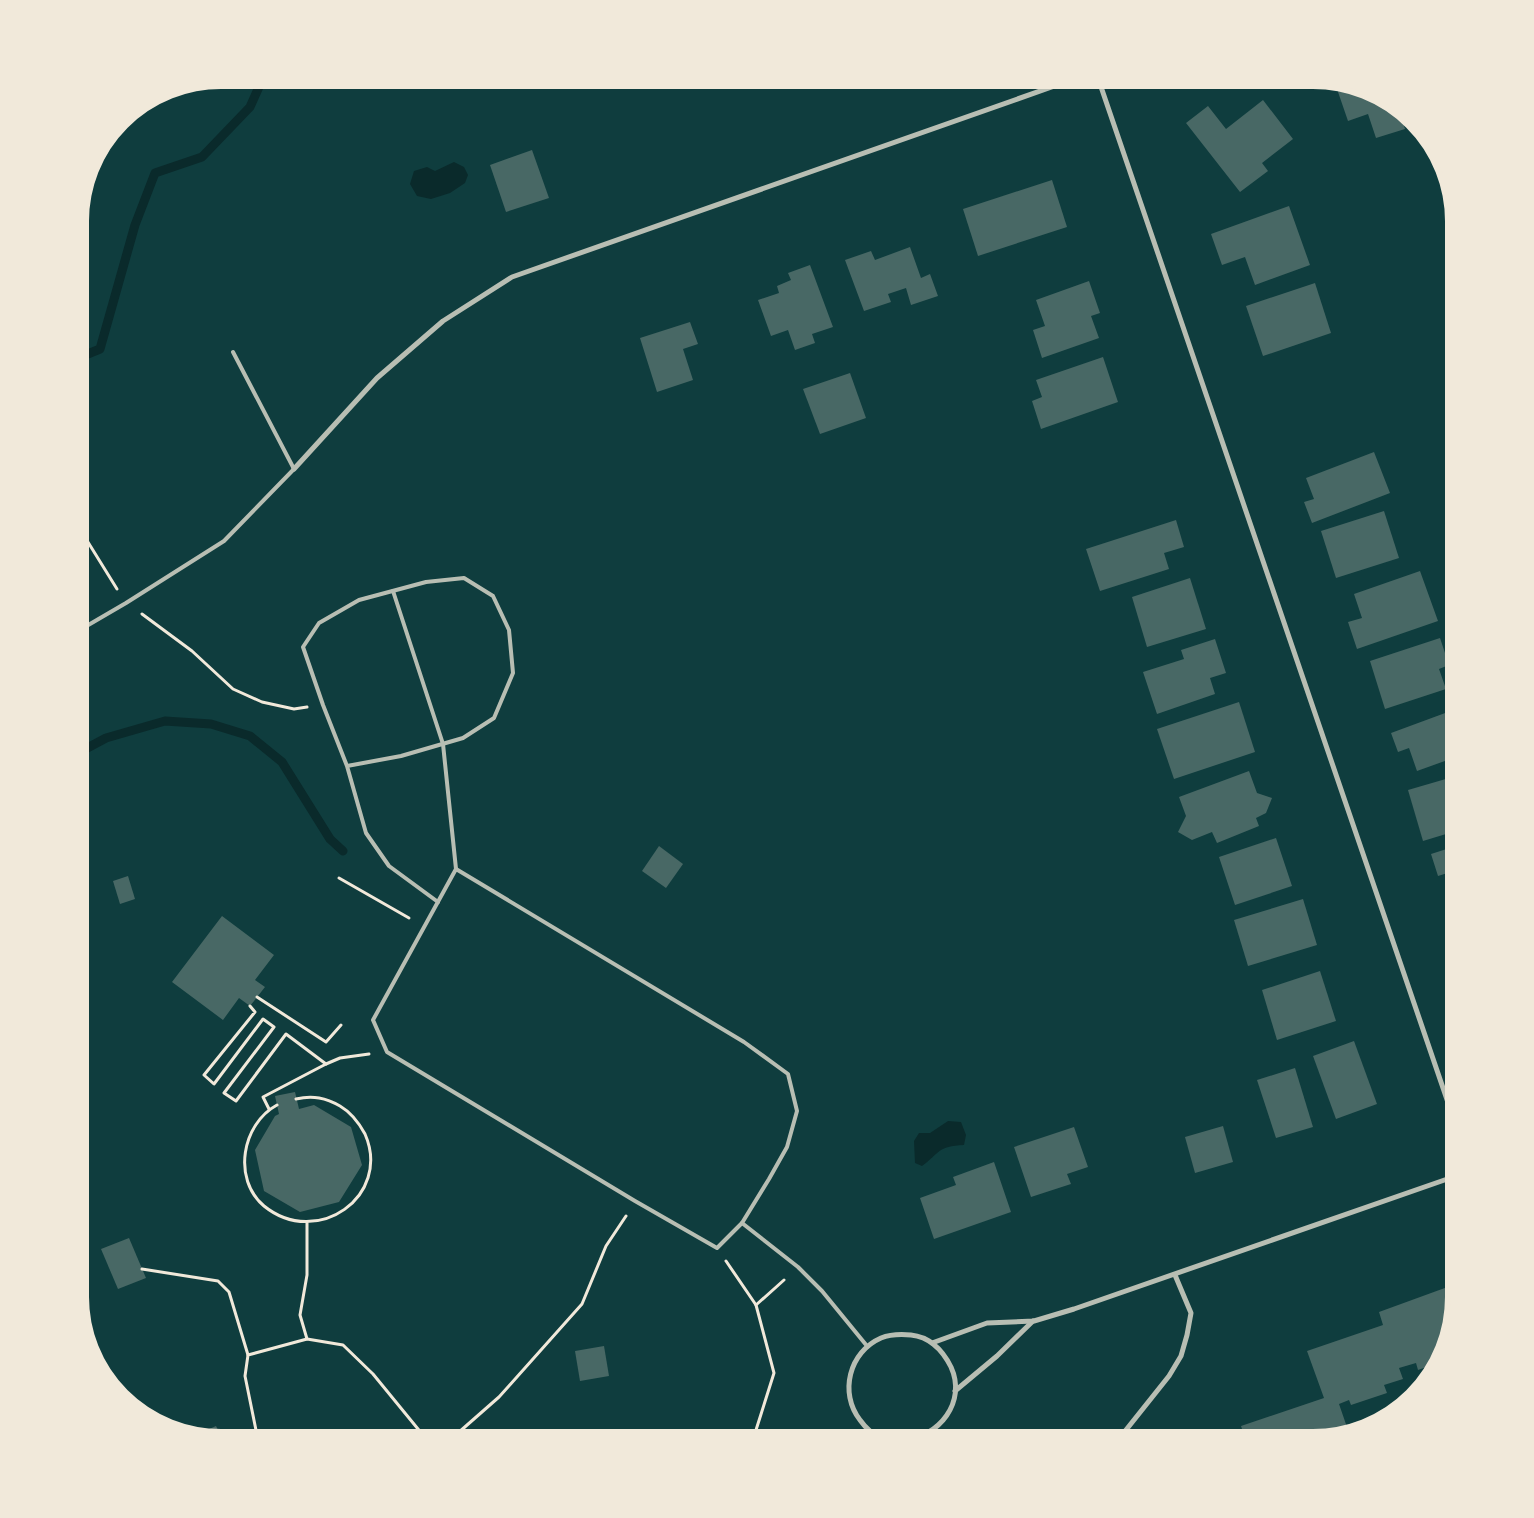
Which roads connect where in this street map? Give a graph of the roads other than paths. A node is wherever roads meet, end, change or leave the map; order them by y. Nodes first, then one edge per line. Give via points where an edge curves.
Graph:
1 (1050, 87) edge
2 (1101, 87) edge
3 (232, 352) dead end
4 (294, 469) junction
5 (393, 591) junction
6 (87, 625) edge
7 (443, 744) junction
8 (347, 766) junction
9 (456, 869) junction
10 (438, 902) junction
11 (1448, 1103) edge
12 (1448, 1179) edge
13 (742, 1223) junction
14 (1175, 1275) junction
15 (1034, 1321) junction
16 (932, 1343) junction
17 (867, 1346) junction
18 (956, 1392) junction
19 (872, 1432) edge
20 (931, 1432) edge
21 (1124, 1432) edge

1 - 4 street via 512,277 442,321 377,378
2 - 11 street
3 - 4 lane
4 - 6 lane via 224,541
5 - 7 lane
5 - 7 lane via 426,582 464,578 493,596 509,630 513,673 494,718 463,738
5 - 8 lane via 359,600 319,623 303,647
7 - 8 lane
7 - 9 lane
8 - 10 lane via 366,832 389,866
9 - 10 lane
9 - 13 lane via 744,1042 788,1074 797,1111 787,1147
10 - 13 lane via 373,1020 387,1052 718,1248
12 - 14 street
13 - 17 lane via 798,1267
14 - 15 street
14 - 21 street via 1191,1313 1188,1336 1169,1376
15 - 16 street via 987,1323
15 - 18 street
16 - 17 street via 916,1336 899,1334 882,1337
16 - 18 street via 946,1356 954,1373
17 - 19 street via 855,1360 849,1377 848,1395 854,1412
18 - 20 street via 943,1422

